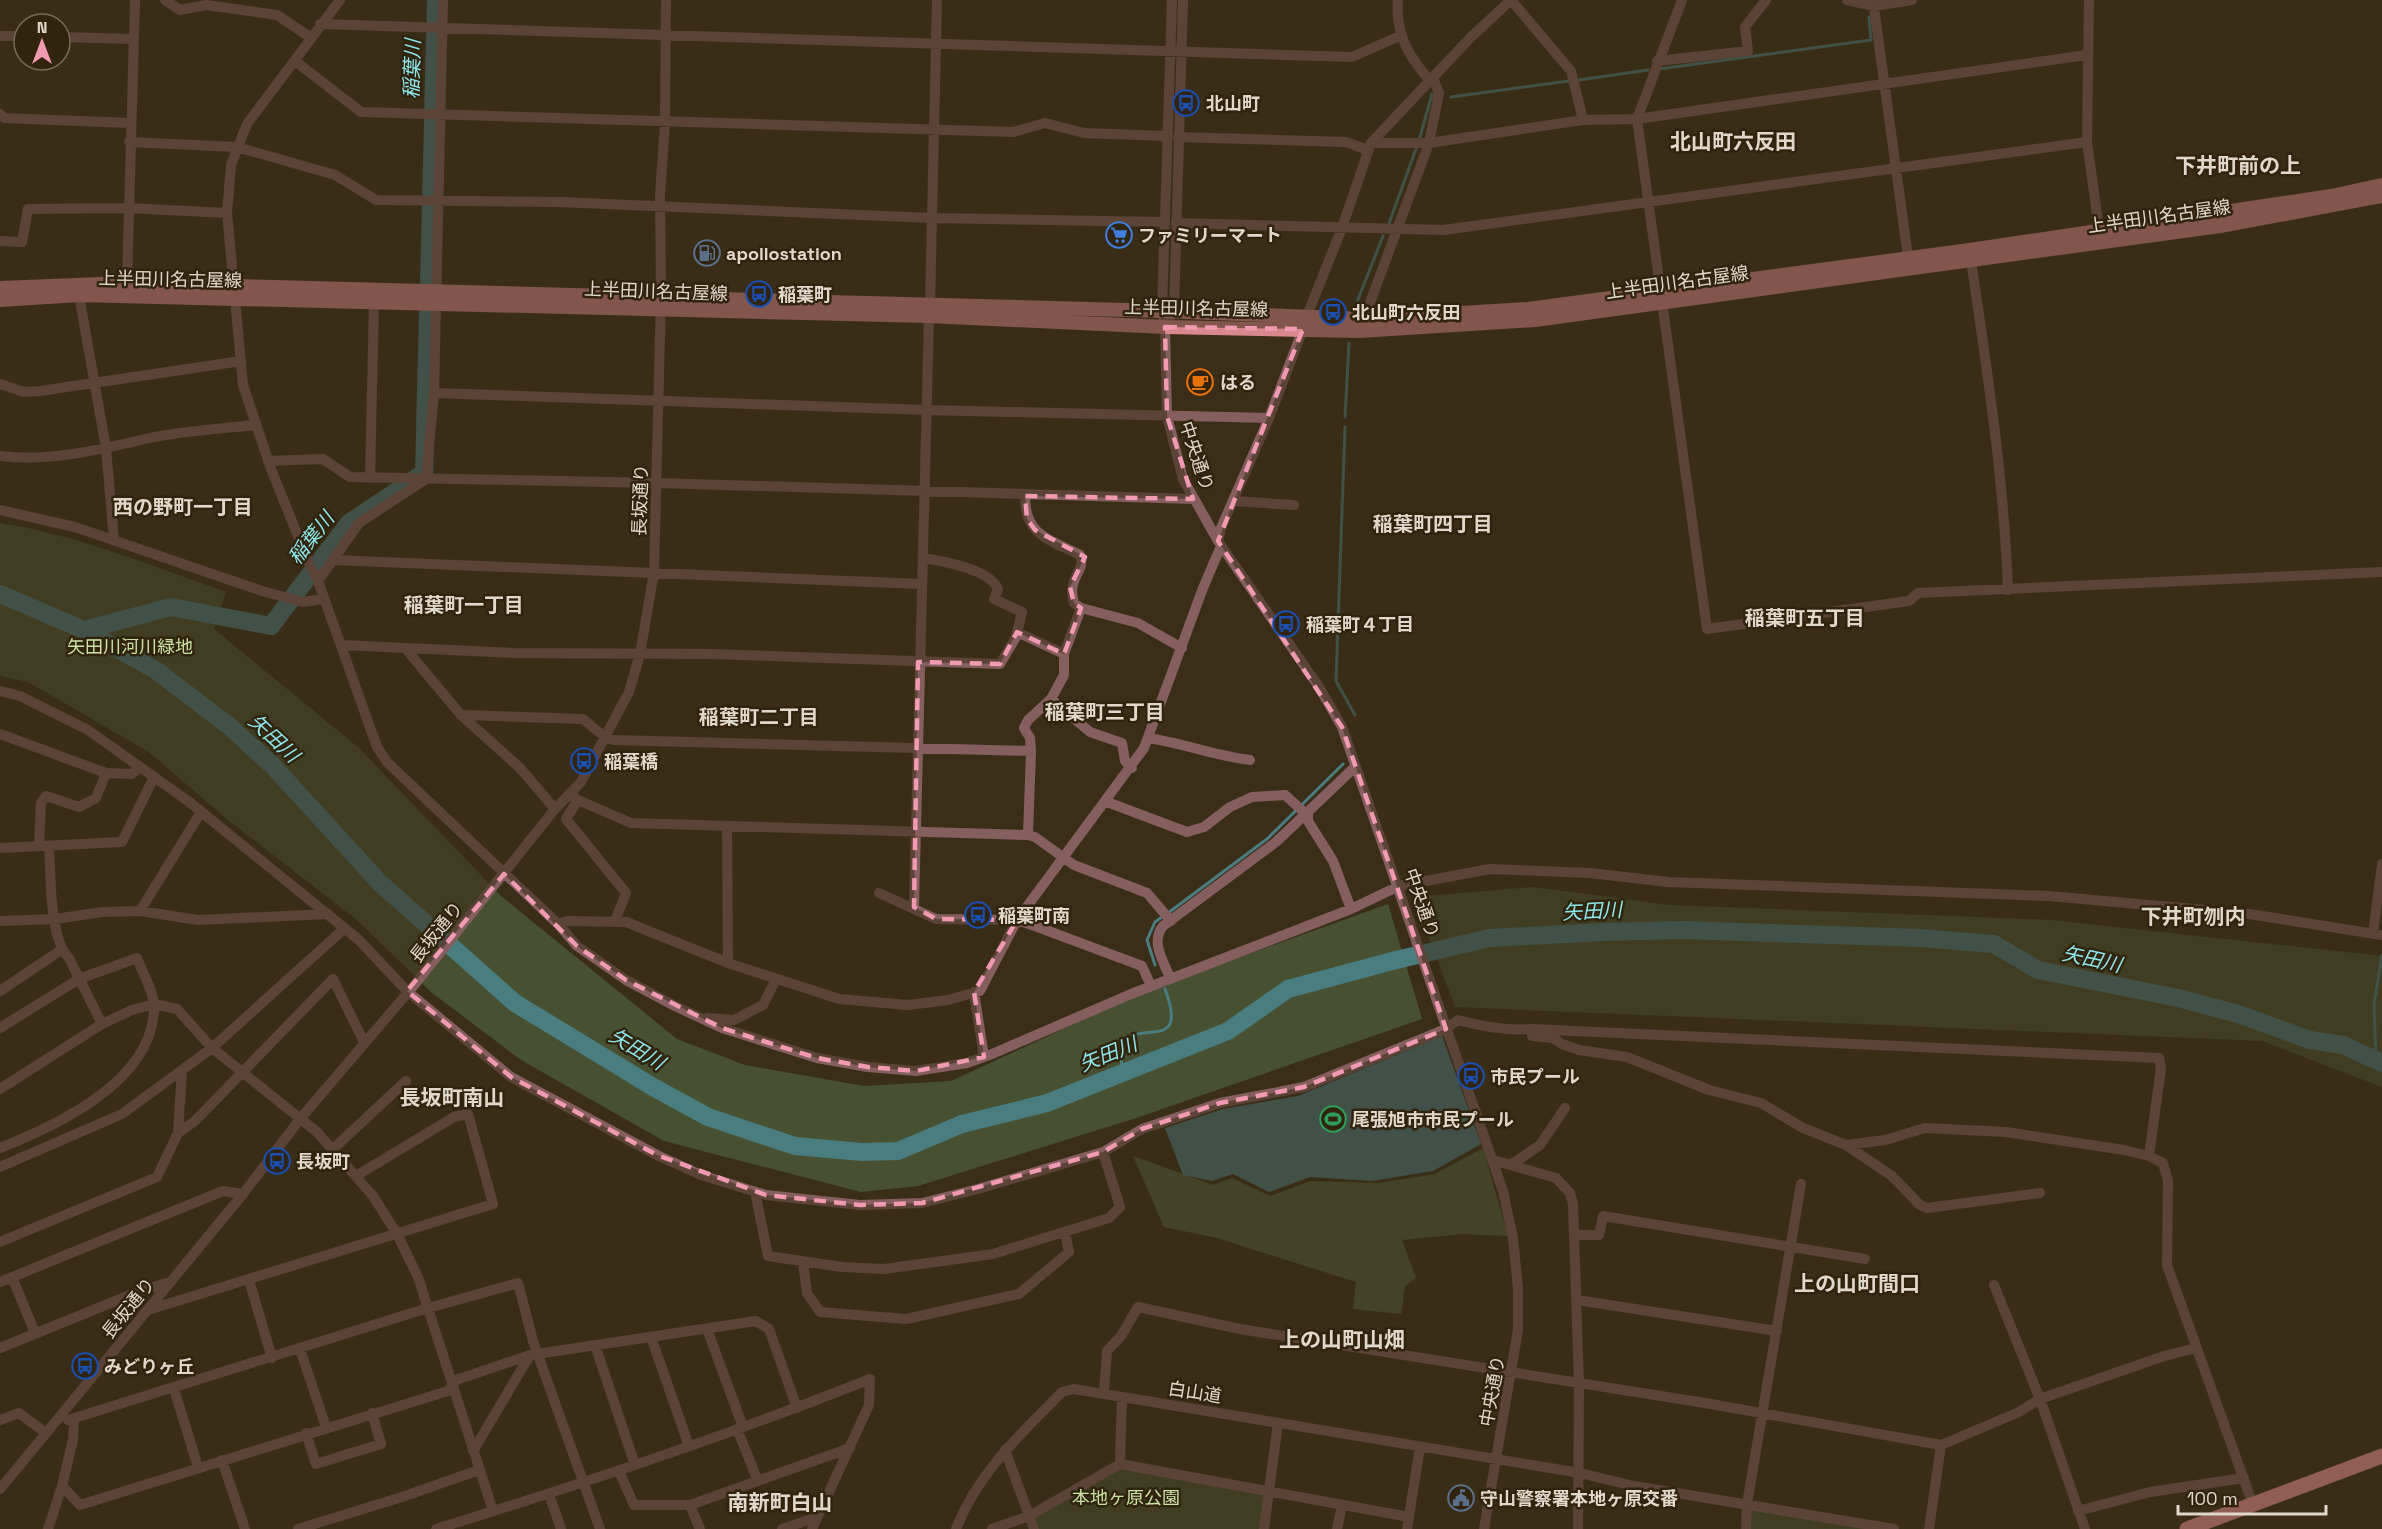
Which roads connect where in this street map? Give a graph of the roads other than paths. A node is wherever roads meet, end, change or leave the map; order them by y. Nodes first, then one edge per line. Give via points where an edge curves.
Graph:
1 (135, 0) edge
2 (165, 0) edge
3 (340, 0) edge
4 (443, 0) edge
5 (666, 0) edge
6 (938, 0) edge
7 (1172, 0) edge
8 (1183, 0) edge
9 (1398, 0) edge
10 (1511, 0) edge
11 (1682, 0) edge
12 (1766, 0) edge
13 (1847, 0) edge
14 (1912, 0) edge
15 (2089, 0) edge
16 (1874, 3) edge
17 (320, 24) junction
18 (442, 29) junction
19 (666, 35) junction
20 (1402, 35) junction
21 (72, 37) edge
22 (310, 37) junction
23 (133, 39) junction
24 (936, 43) junction
25 (1170, 51) junction
26 (1181, 51) junction
27 (2086, 55) junction
28 (295, 61) junction
29 (1657, 61) junction
30 (1432, 79) junction
31 (1884, 84) junction
32 (0, 114) edge
33 (435, 114) junction
34 (1637, 119) junction
35 (1583, 120) junction
36 (130, 123) junction
37 (664, 123) junction
38 (935, 129) junction
39 (1166, 136) junction
40 (1178, 137) junction
41 (129, 141) junction
42 (2087, 142) junction
43 (1429, 143) junction
44 (1370, 146) junction
45 (237, 147) junction
46 (1895, 170) junction
47 (2382, 184) edge
48 (2382, 196) edge
49 (433, 202) junction
50 (1649, 204) junction
51 (127, 208) junction
52 (660, 208) junction
53 (227, 213) junction
54 (932, 218) junction
55 (1163, 222) junction
56 (1176, 223) junction
57 (1342, 228) junction
58 (1394, 230) junction
59 (2100, 236) junction
60 (0, 241) edge
61 (1908, 257) junction
62 (1971, 260) junction
63 (127, 283) junction
64 (0, 288) edge
65 (236, 293) junction
66 (80, 294) junction
67 (1662, 297) junction
68 (437, 298) junction
69 (0, 300) edge
70 (374, 303) junction
71 (661, 303) junction
72 (929, 311) junction
73 (1168, 311) junction
74 (1364, 319) junction
75 (1305, 323) junction
76 (1165, 327) junction
77 (241, 361) junction
78 (95, 383) junction
79 (0, 384) edge
80 (434, 393) junction
81 (659, 400) junction
82 (927, 410) junction
83 (1167, 416) junction
84 (1269, 418) junction
85 (255, 425) junction
86 (106, 448) junction
87 (0, 456) edge
88 (268, 461) junction
89 (370, 478) junction
90 (419, 479) junction
91 (658, 483) junction
92 (925, 493) junction
93 (1025, 496) junction
94 (1192, 499) junction
95 (1234, 501) junction
96 (1294, 505) dead end
97 (0, 510) edge
98 (114, 540) junction
99 (1220, 544) junction
100 (922, 558) junction
101 (334, 560) junction
102 (654, 572) junction
103 (2382, 572) edge
104 (317, 580) junction
105 (921, 584) junction
106 (2008, 590) junction
107 (323, 599) junction
108 (1081, 608) junction
109 (1017, 632) junction
110 (341, 645) junction
111 (1182, 648) junction
112 (406, 649) junction
113 (640, 654) junction
114 (1064, 654) junction
115 (918, 662) junction
116 (0, 691) edge
117 (1051, 699) junction
118 (461, 715) junction
119 (0, 734) edge
120 (605, 737) junction
121 (1148, 738) junction
122 (917, 748) junction
123 (1031, 751) junction
124 (1251, 760) dead end
125 (140, 767) junction
126 (1355, 767) junction
127 (1132, 768) junction
128 (106, 773) junction
129 (154, 777) junction
130 (574, 796) junction
131 (1107, 802) junction
132 (555, 808) junction
133 (1303, 810) junction
134 (201, 812) junction
135 (727, 826) junction
136 (915, 832) junction
137 (1028, 835) junction
138 (44, 846) junction
139 (0, 848) edge
140 (1065, 859) junction
141 (2382, 864) edge
142 (502, 876) junction
143 (1400, 890) junction
144 (879, 893) dead end
145 (914, 907) junction
146 (1351, 909) junction
147 (140, 911) junction
148 (328, 914) junction
149 (1167, 916) junction
150 (55, 919) junction
151 (1017, 920) junction
152 (0, 921) edge
153 (615, 921) junction
154 (558, 924) junction
155 (345, 928) junction
156 (2378, 934) edge
157 (61, 951) junction
158 (728, 963) junction
159 (1170, 978) junction
160 (776, 979) junction
161 (79, 980) junction
162 (1151, 986) junction
163 (0, 990) edge
164 (407, 992) junction
165 (974, 993) junction
166 (154, 1004) junction
167 (704, 1019) junction
168 (102, 1024) junction
169 (0, 1028) edge
170 (1446, 1029) junction
171 (1512, 1031) junction
172 (364, 1042) junction
173 (212, 1048) junction
174 (984, 1057) junction
175 (182, 1070) junction
176 (242, 1074) junction
177 (406, 1081) dead end
178 (0, 1089) edge
179 (1565, 1108) dead end
180 (300, 1119) junction
181 (178, 1133) junction
182 (1846, 1145) junction
183 (0, 1148) edge
184 (333, 1149) junction
185 (1103, 1152) junction
186 (2150, 1156) junction
187 (1493, 1160) junction
188 (1512, 1164) junction
189 (0, 1167) edge
190 (356, 1176) junction
191 (1801, 1184) dead end
192 (755, 1192) junction
193 (2040, 1193) dead end
194 (243, 1194) junction
195 (1065, 1232) junction
196 (397, 1234) junction
197 (1575, 1235) junction
198 (0, 1242) edge
199 (1790, 1247) junction
200 (1865, 1259) dead end
201 (803, 1262) junction
202 (12, 1277) junction
203 (249, 1280) junction
204 (0, 1282) edge
205 (170, 1282) junction
206 (1994, 1285) dead end
207 (1576, 1300) junction
208 (428, 1308) junction
209 (147, 1310) junction
210 (708, 1329) junction
211 (1777, 1331) junction
212 (35, 1333) junction
213 (651, 1337) junction
214 (595, 1345) junction
215 (0, 1348) edge
216 (2196, 1348) junction
217 (300, 1349) junction
218 (534, 1354) junction
219 (272, 1358) junction
220 (1512, 1374) junction
221 (1579, 1385) junction
222 (452, 1387) junction
223 (174, 1389) junction
224 (1104, 1392) junction
225 (1122, 1397) junction
226 (2040, 1400) junction
227 (797, 1408) junction
228 (372, 1413) junction
229 (1763, 1413) junction
230 (74, 1419) junction
231 (0, 1420) edge
232 (56, 1422) junction
233 (1278, 1423) junction
234 (326, 1427) junction
235 (740, 1428) junction
236 (46, 1433) junction
237 (306, 1433) junction
238 (1941, 1445) junction
239 (689, 1446) junction
240 (1420, 1447) junction
241 (850, 1448) junction
242 (1005, 1450) junction
243 (473, 1451) junction
244 (2382, 1456) edge
245 (1496, 1459) junction
246 (222, 1460) junction
247 (1120, 1464) junction
248 (635, 1465) junction
249 (198, 1467) junction
250 (479, 1470) junction
251 (619, 1471) junction
252 (1580, 1473) junction
253 (2244, 1478) junction
254 (758, 1481) junction
255 (585, 1483) junction
256 (62, 1486) junction
257 (0, 1489) edge
258 (1269, 1491) junction
259 (549, 1494) junction
260 (1747, 1504) junction
261 (2253, 1504) junction
262 (690, 1505) junction
263 (1342, 1505) junction
264 (493, 1511) junction
265 (2078, 1511) junction
266 (1029, 1516) junction
267 (817, 1517) junction
268 (1408, 1523) edge
269 (48, 1529) edge
270 (245, 1529) edge
271 (298, 1529) edge
272 (436, 1529) edge
273 (561, 1529) edge
274 (600, 1529) edge
275 (700, 1529) edge
276 (782, 1529) edge
277 (812, 1529) edge
278 (957, 1529) edge
279 (992, 1529) edge
280 (1034, 1529) edge
281 (1264, 1529) edge
282 (1337, 1529) edge
283 (1484, 1529) edge
284 (1578, 1529) edge
285 (1746, 1529) edge
286 (1893, 1529) edge
287 (1929, 1529) edge
288 (2085, 1529) edge
289 (2187, 1529) edge

1 - 23 street
2 - 22 street via 180,10 206,5 277,15
3 - 17 street
4 - 18 street
5 - 19 street, 長坂通り
6 - 24 street
7 - 25 street, 中央通り
8 - 26 street, 中央通り
9 - 20 street
10 - 30 street
10 - 35 street via 1571,71
11 - 29 street
12 - 29 street via 1745,27 1748,51
13 - 16 street
14 - 16 street
15 - 27 street
16 - 31 street
17 - 18 street
17 - 22 street
18 - 19 street
18 - 33 street
19 - 24 street
19 - 37 street, 長坂通り
20 - 26 street via 1352,57
20 - 30 street via 1408,55
21 - 23 street
22 - 28 street
23 - 36 street
24 - 25 street
24 - 38 street
25 - 26 street
25 - 39 street, 中央通り
26 - 40 street, 中央通り
27 - 31 street
27 - 42 street
28 - 33 street via 361,112
28 - 45 street via 247,124
29 - 34 street
30 - 43 street via 1439,93
30 - 44 street via 1382,128
31 - 34 street
31 - 46 street
32 - 36 street via 4,118
33 - 37 street
33 - 49 street
34 - 35 street
34 - 50 street
35 - 43 street
36 - 41 street
37 - 38 street
37 - 52 street, 長坂通り
38 - 39 street via 1013,132 1045,123 1084,133
38 - 54 street
39 - 55 street, 中央通り
40 - 44 street
40 - 56 street, 中央通り
41 - 45 street
41 - 51 street
42 - 46 street
42 - 59 street
43 - 44 street
43 - 58 street
44 - 57 street
45 - 49 street via 335,175 376,200
45 - 53 street via 231,165
46 - 50 street
46 - 61 street
47 - 59 main road, 上半田川名古屋線
48 - 59 main road, 上半田川名古屋線 via 2310,211
49 - 52 street via 560,202
49 - 68 street
50 - 58 street via 1444,230
50 - 67 street
51 - 53 street
51 - 60 street via 28,209 22,242
51 - 63 street
52 - 54 street
52 - 71 street, 長坂通り
53 - 65 street
54 - 55 street
54 - 72 street
55 - 73 street, 中央通り
56 - 57 street
56 - 73 street, 中央通り
57 - 58 street
57 - 75 street
58 - 74 street
59 - 61 main road, 上半田川名古屋線
59 - 62 main road, 上半田川名古屋線
61 - 67 main road, 上半田川名古屋線
62 - 67 main road, 上半田川名古屋線
62 - 106 street via 1999,466
63 - 64 main road, 上半田川名古屋線
63 - 65 main road, 上半田川名古屋線
65 - 66 main road, 上半田川名古屋線
65 - 68 main road, 上半田川名古屋線
65 - 70 main road, 上半田川名古屋線
65 - 77 street
66 - 69 main road, 上半田川名古屋線
66 - 78 street
67 - 74 main road, 上半田川名古屋線 via 1473,314
67 - 75 main road, 上半田川名古屋線 via 1535,320 1470,326 1359,331
67 - 106 street via 1707,630 1909,601 1918,593
68 - 70 main road, 上半田川名古屋線
68 - 71 main road, 上半田川名古屋線
68 - 80 street
70 - 89 street
71 - 72 main road, 上半田川名古屋線
71 - 81 street, 長坂通り
72 - 73 main road, 上半田川名古屋線
72 - 76 main road, 上半田川名古屋線
72 - 82 street
73 - 75 main road, 上半田川名古屋線
73 - 76 street, 中央通り
74 - 75 main road, 上半田川名古屋線
75 - 76 main road, 上半田川名古屋線
75 - 84 street
76 - 83 street, 中央通り
77 - 78 street
77 - 85 street via 243,385
78 - 79 street via 24,392
78 - 86 street
80 - 81 street
80 - 90 street
81 - 82 street
81 - 91 street, 長坂通り
82 - 83 street
82 - 92 street
83 - 84 street
83 - 94 street, 中央通り via 1171,440
84 - 95 street
85 - 86 street
85 - 88 street
86 - 87 street via 36,458
86 - 98 street
88 - 89 street via 323,459 350,477
88 - 104 street
89 - 90 street
90 - 91 street
90 - 101 street via 359,523
91 - 92 street
91 - 102 street, 長坂通り
92 - 93 street
92 - 100 street
93 - 94 street
93 - 108 street via 1027,519 1035,530 1080,555 1082,560 1070,591 1074,603
94 - 99 street, 中央通り
95 - 96 street
95 - 99 street via 1221,528
97 - 98 street
98 - 107 street via 285,597 303,602
99 - 111 street
99 - 126 street, 中央通り via 1319,687 1342,727
100 - 105 street
100 - 109 street via 970,570 996,584 994,598 1022,612
101 - 102 street
101 - 104 street
102 - 105 street
102 - 113 street, 長坂通り
103 - 106 street
104 - 107 street
105 - 115 street
107 - 110 street
108 - 111 street via 1138,623
108 - 114 street
109 - 114 street
109 - 115 street via 1000,664
110 - 112 street
110 - 142 street via 377,747 387,762
111 - 121 street
112 - 113 street
112 - 118 street
113 - 115 street
113 - 120 street, 長坂通り via 628,692
114 - 117 street via 1064,675
115 - 122 street
116 - 125 street via 20,696 88,730
117 - 123 street via 1024,728
117 - 127 street via 1090,732 1122,743 1125,761
118 - 120 street via 583,719
118 - 132 street via 520,768
119 - 128 street
120 - 122 street via 626,741
120 - 130 street, 長坂通り
121 - 124 street
121 - 127 street
122 - 123 street
122 - 136 street
123 - 137 street
125 - 128 street via 132,774
125 - 129 street
126 - 133 street
126 - 143 street, 中央通り
127 - 131 street
128 - 138 street via 96,798 79,807 46,795 41,803
129 - 134 street
129 - 138 street via 122,842
130 - 132 street, 長坂通り
130 - 135 street via 631,823
130 - 153 street via 566,819 626,893
131 - 133 street via 1187,832 1204,827 1230,807 1252,798 1285,795
131 - 140 street
132 - 142 street, 長坂通り
133 - 146 street via 1339,874
133 - 149 street via 1276,842
134 - 147 street
134 - 148 street
135 - 136 street
135 - 158 street
136 - 137 street
136 - 145 street
137 - 140 street
138 - 139 street
138 - 150 street
140 - 149 street via 1147,893
140 - 151 street
141 - 156 street
142 - 154 street
142 - 164 street, 長坂通り
143 - 146 street
143 - 156 street via 1478,871 1529,869 1668,882 2060,896 2248,914
143 - 170 street, 中央通り
144 - 145 street
145 - 151 street via 936,919
146 - 159 street
147 - 148 street via 198,920
147 - 150 street
148 - 155 street
149 - 159 street via 1157,937
150 - 152 street
150 - 157 street
151 - 162 street via 1142,966
151 - 165 street via 980,991
153 - 154 street
153 - 158 street
154 - 167 street via 577,946 626,980
155 - 164 street
155 - 173 street
157 - 161 street via 69,958
157 - 163 street
158 - 160 street
159 - 162 street
160 - 165 street via 839,999 879,1004 928,1003
160 - 167 street via 768,999 748,1013 734,1020
161 - 166 street via 137,958
161 - 168 street
161 - 169 street
162 - 174 street
164 - 172 street, 長坂通り
164 - 192 street via 511,1077 657,1155 701,1175
165 - 174 street
166 - 168 street
166 - 173 street via 177,1009
166 - 183 street via 144,1046 134,1066 76,1111
167 - 174 street via 767,1044 868,1067 916,1071
168 - 178 street
170 - 171 street via 1458,1020
170 - 185 street via 1304,1086 1221,1103 1142,1129
170 - 187 street, 中央通り
171 - 182 street via 1553,1038 1579,1050 1627,1057 1709,1090 1761,1103 1803,1128
171 - 186 street via 2159,1058
172 - 176 street via 333,979
172 - 180 street, 長坂通り
173 - 175 street
173 - 176 street
175 - 181 street
175 - 189 street via 122,1114
176 - 180 street
176 - 181 street
177 - 184 street
179 - 188 street via 1540,1145
180 - 184 street
180 - 194 street, 長坂通り
181 - 198 street via 157,1177
182 - 186 street via 1885,1140 1925,1128 2056,1138
182 - 193 street via 1892,1176 1927,1208
184 - 190 street
185 - 192 street via 922,1203 860,1205
185 - 195 street via 1120,1207 1109,1218
186 - 216 street via 2163,1163 2168,1181 2167,1265
187 - 188 street
187 - 220 street, 中央通り via 1513,1238 1518,1320
188 - 197 street via 1563,1184 1573,1204
190 - 196 street
190 - 196 street via 454,1118 468,1114 493,1204
191 - 199 street
192 - 201 street via 768,1257
194 - 202 street via 223,1191
194 - 205 street, 長坂通り
195 - 201 street via 993,1254 884,1269
195 - 201 street via 1069,1252 1020,1294 906,1319 820,1312 807,1293
196 - 203 street
196 - 208 street
197 - 199 street via 1599,1235 1603,1216
197 - 207 street
199 - 200 street
199 - 211 street
202 - 204 street
202 - 212 street
203 - 209 street
203 - 219 street
205 - 209 street, 長坂通り
205 - 212 street
206 - 226 street
207 - 211 street
207 - 221 street
208 - 217 street
208 - 218 street via 518,1283
208 - 222 street
209 - 232 street, 長坂通り
210 - 213 street
210 - 227 street via 756,1321 769,1329
210 - 235 street
211 - 229 street
212 - 215 street
213 - 214 street
213 - 239 street
214 - 218 street
214 - 248 street
216 - 226 street
216 - 253 street
217 - 219 street
217 - 234 street
218 - 222 street via 456,1380
218 - 243 street
218 - 255 street
219 - 223 street
220 - 221 street
220 - 224 street via 1240,1329 1138,1307 1107,1351
220 - 245 street, 中央通り
221 - 229 street
221 - 252 street
222 - 228 street
222 - 243 street
223 - 230 street
223 - 249 street
224 - 225 street, 白山道
224 - 242 street, 白山道 via 1062,1392
225 - 233 street, 白山道
225 - 247 street
226 - 238 street
226 - 265 street
227 - 235 street
227 - 241 street via 870,1379 869,1405
228 - 234 street
228 - 237 street via 381,1444 316,1464
229 - 238 street
229 - 260 street
230 - 232 street
230 - 256 street
231 - 236 street via 19,1413
232 - 236 street, 長坂通り
233 - 240 street, 白山道
233 - 258 street
234 - 237 street
235 - 239 street
235 - 254 street
236 - 257 street, 長坂通り
237 - 246 street
238 - 287 street
239 - 248 street
240 - 245 street, 白山道
240 - 268 street
241 - 254 street
241 - 267 street
242 - 266 street
242 - 278 street, 白山道 via 975,1488
243 - 250 street
244 - 261 highway
245 - 252 street, 白山道
245 - 283 street, 中央通り
246 - 249 street
246 - 270 street
247 - 258 street
247 - 266 street
248 - 251 street
249 - 256 street via 80,1505
250 - 264 street
250 - 271 street
251 - 255 street
251 - 262 street via 634,1505
252 - 260 street, 白山道
252 - 284 street
253 - 261 street
253 - 265 street via 2150,1492
254 - 262 street
255 - 259 street
255 - 274 street
256 - 269 street
258 - 263 street
258 - 281 street
259 - 264 street
259 - 273 street
260 - 285 street
260 - 286 street, 白山道
261 - 289 highway
262 - 275 street
263 - 268 street
263 - 282 street
264 - 272 street
265 - 288 street
266 - 279 street
266 - 280 street
267 - 276 street
267 - 277 street

